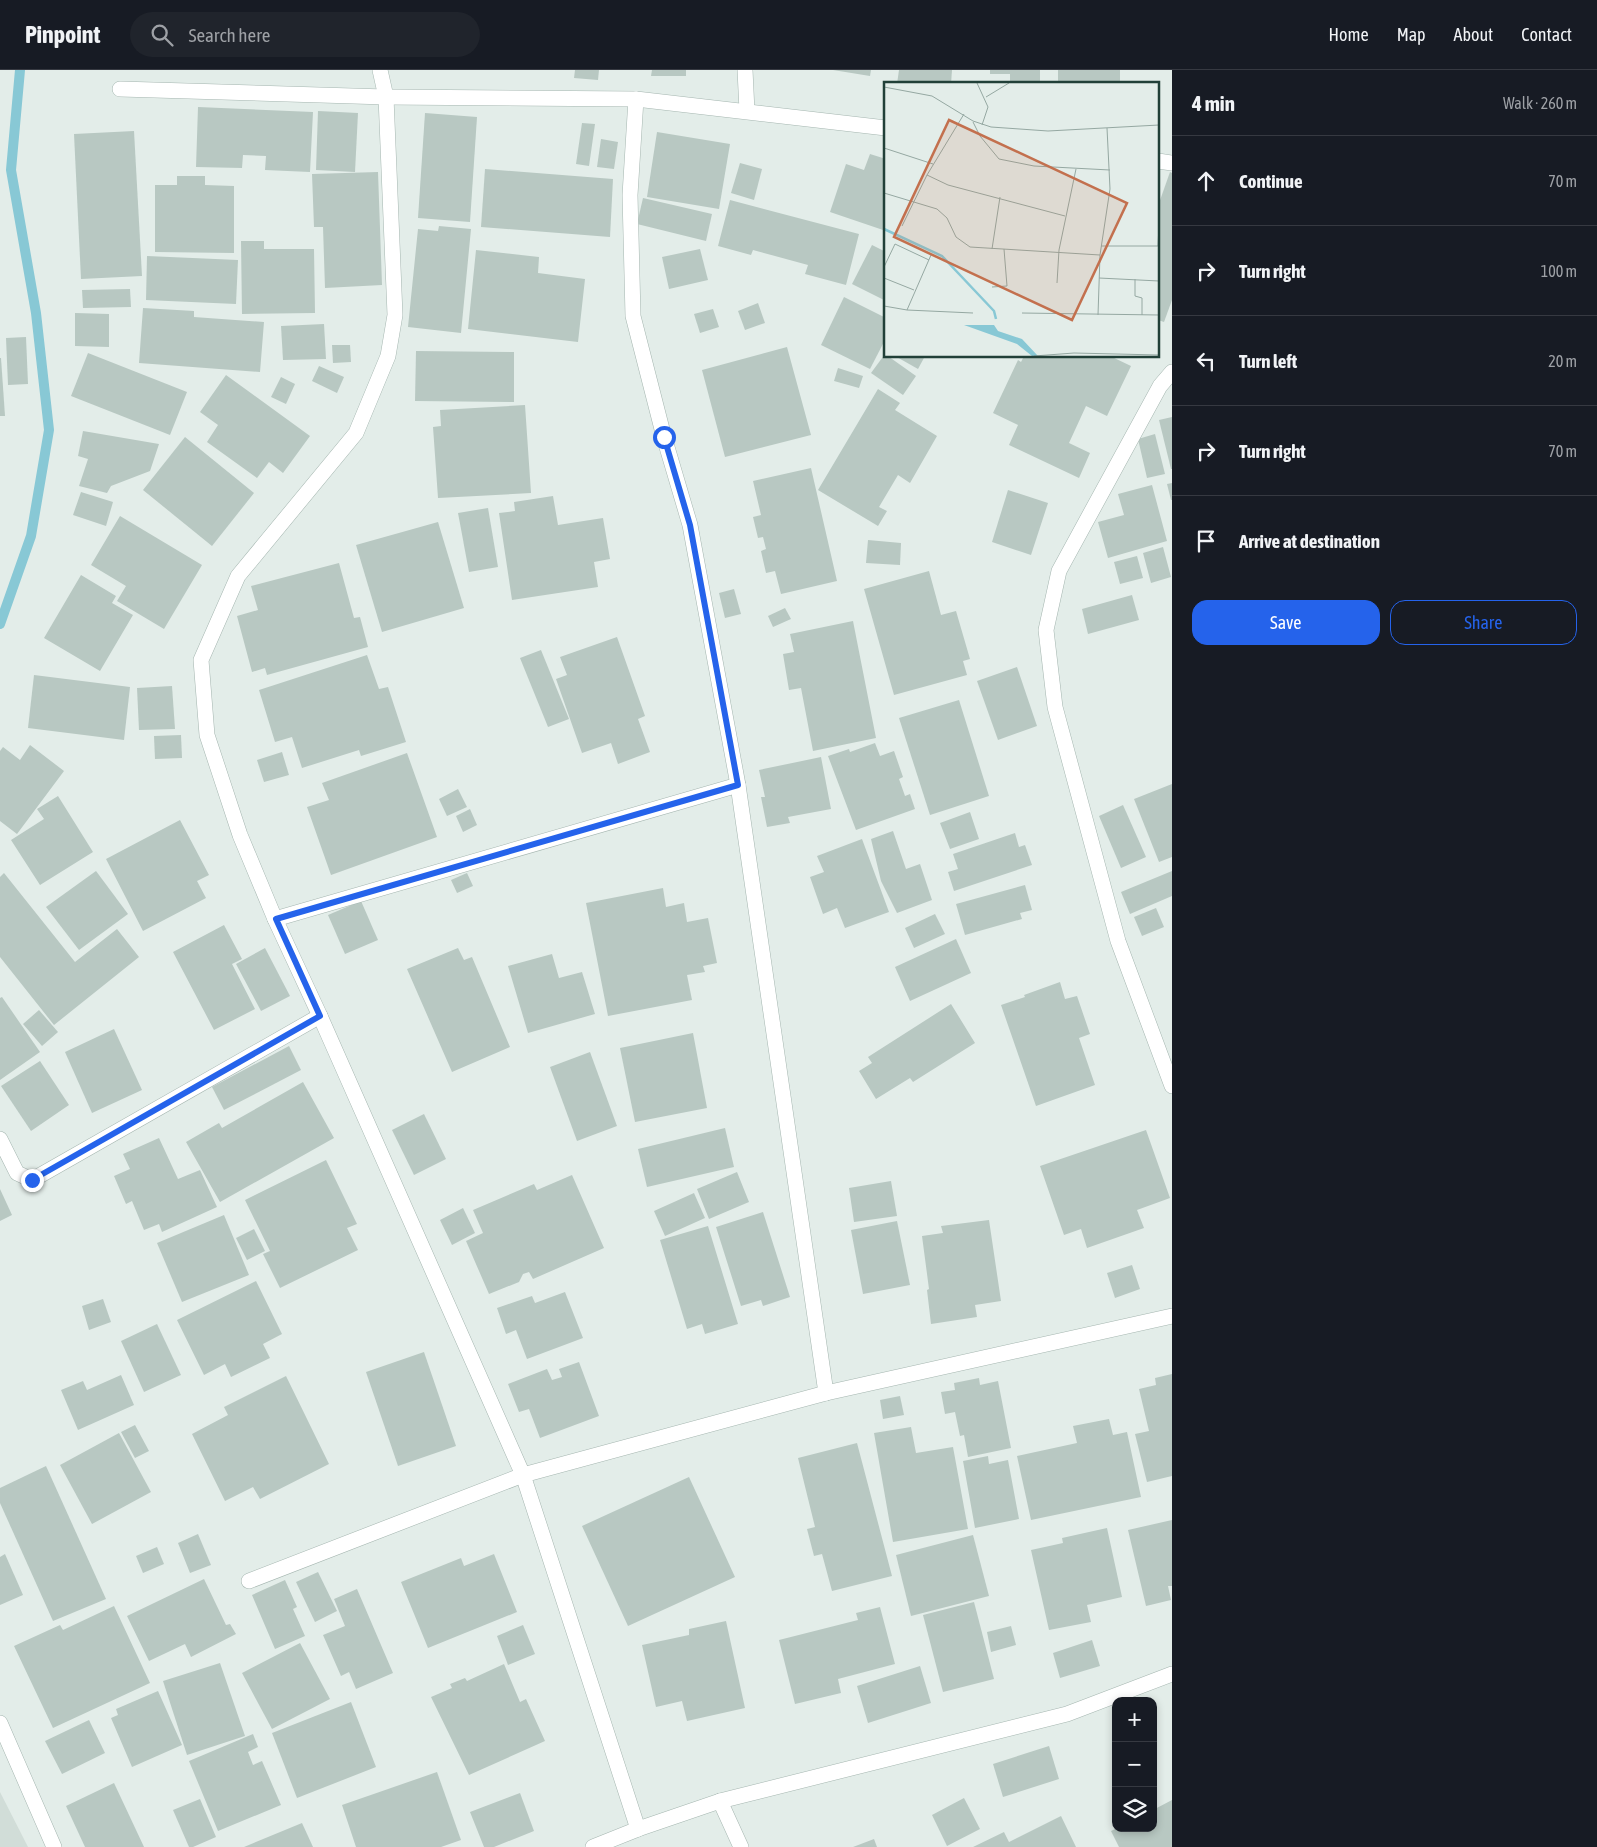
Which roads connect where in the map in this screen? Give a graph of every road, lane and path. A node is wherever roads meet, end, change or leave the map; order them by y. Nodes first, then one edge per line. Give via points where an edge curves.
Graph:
1 (380, 70) edge
2 (745, 70) edge
3 (120, 89) dead end
4 (386, 97) junction
5 (636, 99) junction
6 (747, 111) junction
7 (884, 128) edge
8 (1172, 372) edge
9 (738, 785) junction
10 (276, 919) junction
11 (320, 1016) junction
12 (1172, 1086) edge
13 (0, 1139) edge
14 (1172, 1316) edge
15 (826, 1393) junction
16 (523, 1475) junction
17 (250, 1581) dead end
18 (1172, 1674) edge
19 (0, 1723) edge
20 (720, 1801) junction
21 (638, 1829) junction
22 (54, 1847) edge
23 (593, 1847) edge
24 (741, 1847) edge

1 - 4 street
2 - 6 street
3 - 4 street
4 - 5 street
4 - 10 street via 395,315 388,356 356,433 238,576 201,660 207,736 240,835
5 - 6 street
5 - 9 street via 630,195 633,316 690,525
6 - 7 street
8 - 12 street via 1160,386 1059,571 1046,630 1055,708 1118,941
9 - 10 street
9 - 15 street
10 - 11 street
11 - 13 street via 32,1180 17,1173
11 - 16 street
14 - 15 street
15 - 16 street
16 - 17 street
16 - 21 street
18 - 20 street via 1067,1714
19 - 22 street
20 - 21 street
20 - 24 street
21 - 23 street

